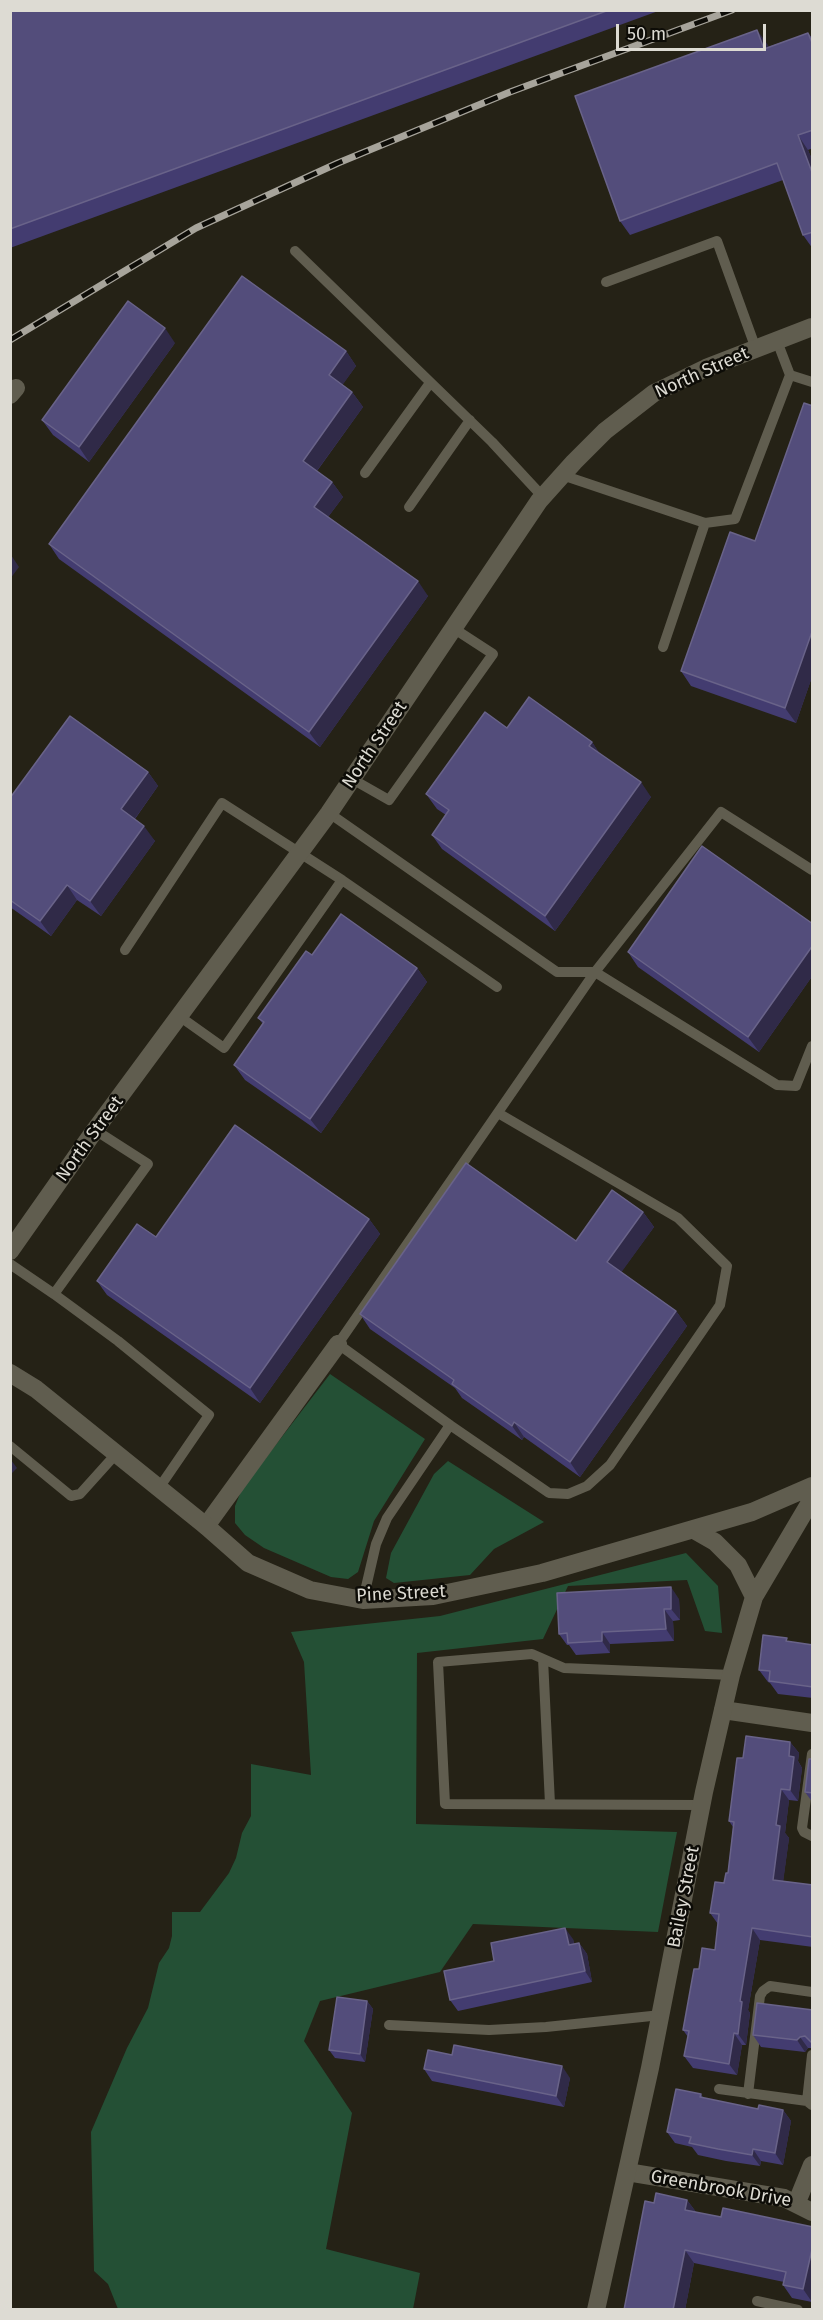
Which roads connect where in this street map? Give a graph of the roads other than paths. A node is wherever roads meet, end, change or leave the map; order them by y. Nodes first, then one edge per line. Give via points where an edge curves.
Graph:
1 (295, 251) dead end
2 (606, 282) dead end
3 (813, 327) edge
4 (777, 341) junction
5 (756, 349) junction
6 (790, 375) junction
7 (813, 382) edge
8 (430, 383) junction
9 (470, 420) junction
10 (365, 473) dead end
11 (562, 475) junction
12 (543, 497) junction
13 (409, 507) dead end
14 (705, 523) junction
15 (453, 628) junction
16 (663, 647) dead end
17 (352, 779) junction
18 (329, 813) junction
19 (300, 851) junction
20 (813, 870) edge
21 (342, 879) junction
22 (125, 950) dead end
23 (595, 972) junction
24 (497, 987) dead end
25 (179, 1016) junction
26 (813, 1046) edge
27 (498, 1113) junction
28 (95, 1130) junction
29 (10, 1251) edge
30 (10, 1264) edge
31 (54, 1294) junction
32 (338, 1344) junction
33 (10, 1373) edge
34 (450, 1425) junction
35 (10, 1446) edge
36 (116, 1454) junction
37 (813, 1486) edge
38 (159, 1488) junction
39 (813, 1499) edge
40 (206, 1526) junction
41 (694, 1530) junction
42 (754, 1598) junction
43 (363, 1600) junction
44 (543, 1659) junction
45 (731, 1675) junction
46 (723, 1710) junction
47 (813, 1723) edge
48 (813, 1754) edge
49 (550, 1804) junction
50 (701, 1805) junction
51 (813, 1836) edge
52 (813, 1992) edge
53 (661, 2015) junction
54 (389, 2025) dead end
55 (813, 2055) edge
56 (719, 2089) dead end
57 (748, 2094) junction
58 (810, 2103) edge
59 (813, 2165) edge
60 (627, 2172) junction
61 (805, 2207) edge
62 (757, 2301) dead end
63 (596, 2310) edge
64 (798, 2310) edge

1 - 8 lane
2 - 5 lane via 717,241
3 - 4 street, North Street
4 - 5 street, North Street
4 - 6 lane
5 - 11 street, North Street via 654,393 605,431
6 - 7 lane
6 - 14 lane via 735,519
8 - 9 lane
8 - 10 lane
9 - 12 lane
9 - 13 lane
11 - 12 street, North Street
11 - 14 lane
12 - 15 street, North Street
14 - 16 lane
15 - 17 street, North Street
15 - 17 lane via 492,654 389,800
17 - 18 street, North Street
18 - 19 street, North Street
18 - 23 lane via 557,972
19 - 21 lane
19 - 22 lane via 222,803
19 - 25 street, North Street
20 - 23 lane via 721,812
21 - 24 lane
21 - 25 lane via 224,1048
23 - 26 lane via 777,1085 796,1086
23 - 27 lane
25 - 28 street, North Street
27 - 32 lane
27 - 34 lane via 678,1218 727,1266 720,1305 610,1465 587,1486 568,1494 549,1493
28 - 29 street, North Street
28 - 31 lane via 148,1164
30 - 31 lane
31 - 38 lane via 209,1415
32 - 34 lane
32 - 40 street
33 - 36 street, Pine Street via 36,1389
34 - 43 lane via 387,1518 376,1544
35 - 36 lane via 71,1496 80,1494
36 - 38 street, Pine Street
37 - 41 street, Pine Street via 752,1512
38 - 40 street, Pine Street
39 - 42 street, Bailey Street
40 - 43 street, Pine Street via 248,1563 310,1590
41 - 42 street via 715,1542 738,1565
41 - 43 street, Pine Street via 542,1573 433,1596
42 - 45 street, Bailey Street
44 - 45 lane via 564,1668
44 - 49 lane
44 - 49 lane via 532,1654 438,1662 446,1804
45 - 46 street, Bailey Street
46 - 47 street
46 - 50 street, Bailey Street
48 - 51 lane via 802,1828
49 - 50 lane
50 - 53 street, Bailey Street
52 - 57 lane via 775,1987 763,1990
53 - 54 lane via 489,2030
53 - 60 street, Bailey Street
55 - 58 lane
56 - 57 lane
57 - 58 lane
59 - 61 street
60 - 61 street, Greenbrook Drive via 784,2198
60 - 63 street, Bailey Street
62 - 64 lane

